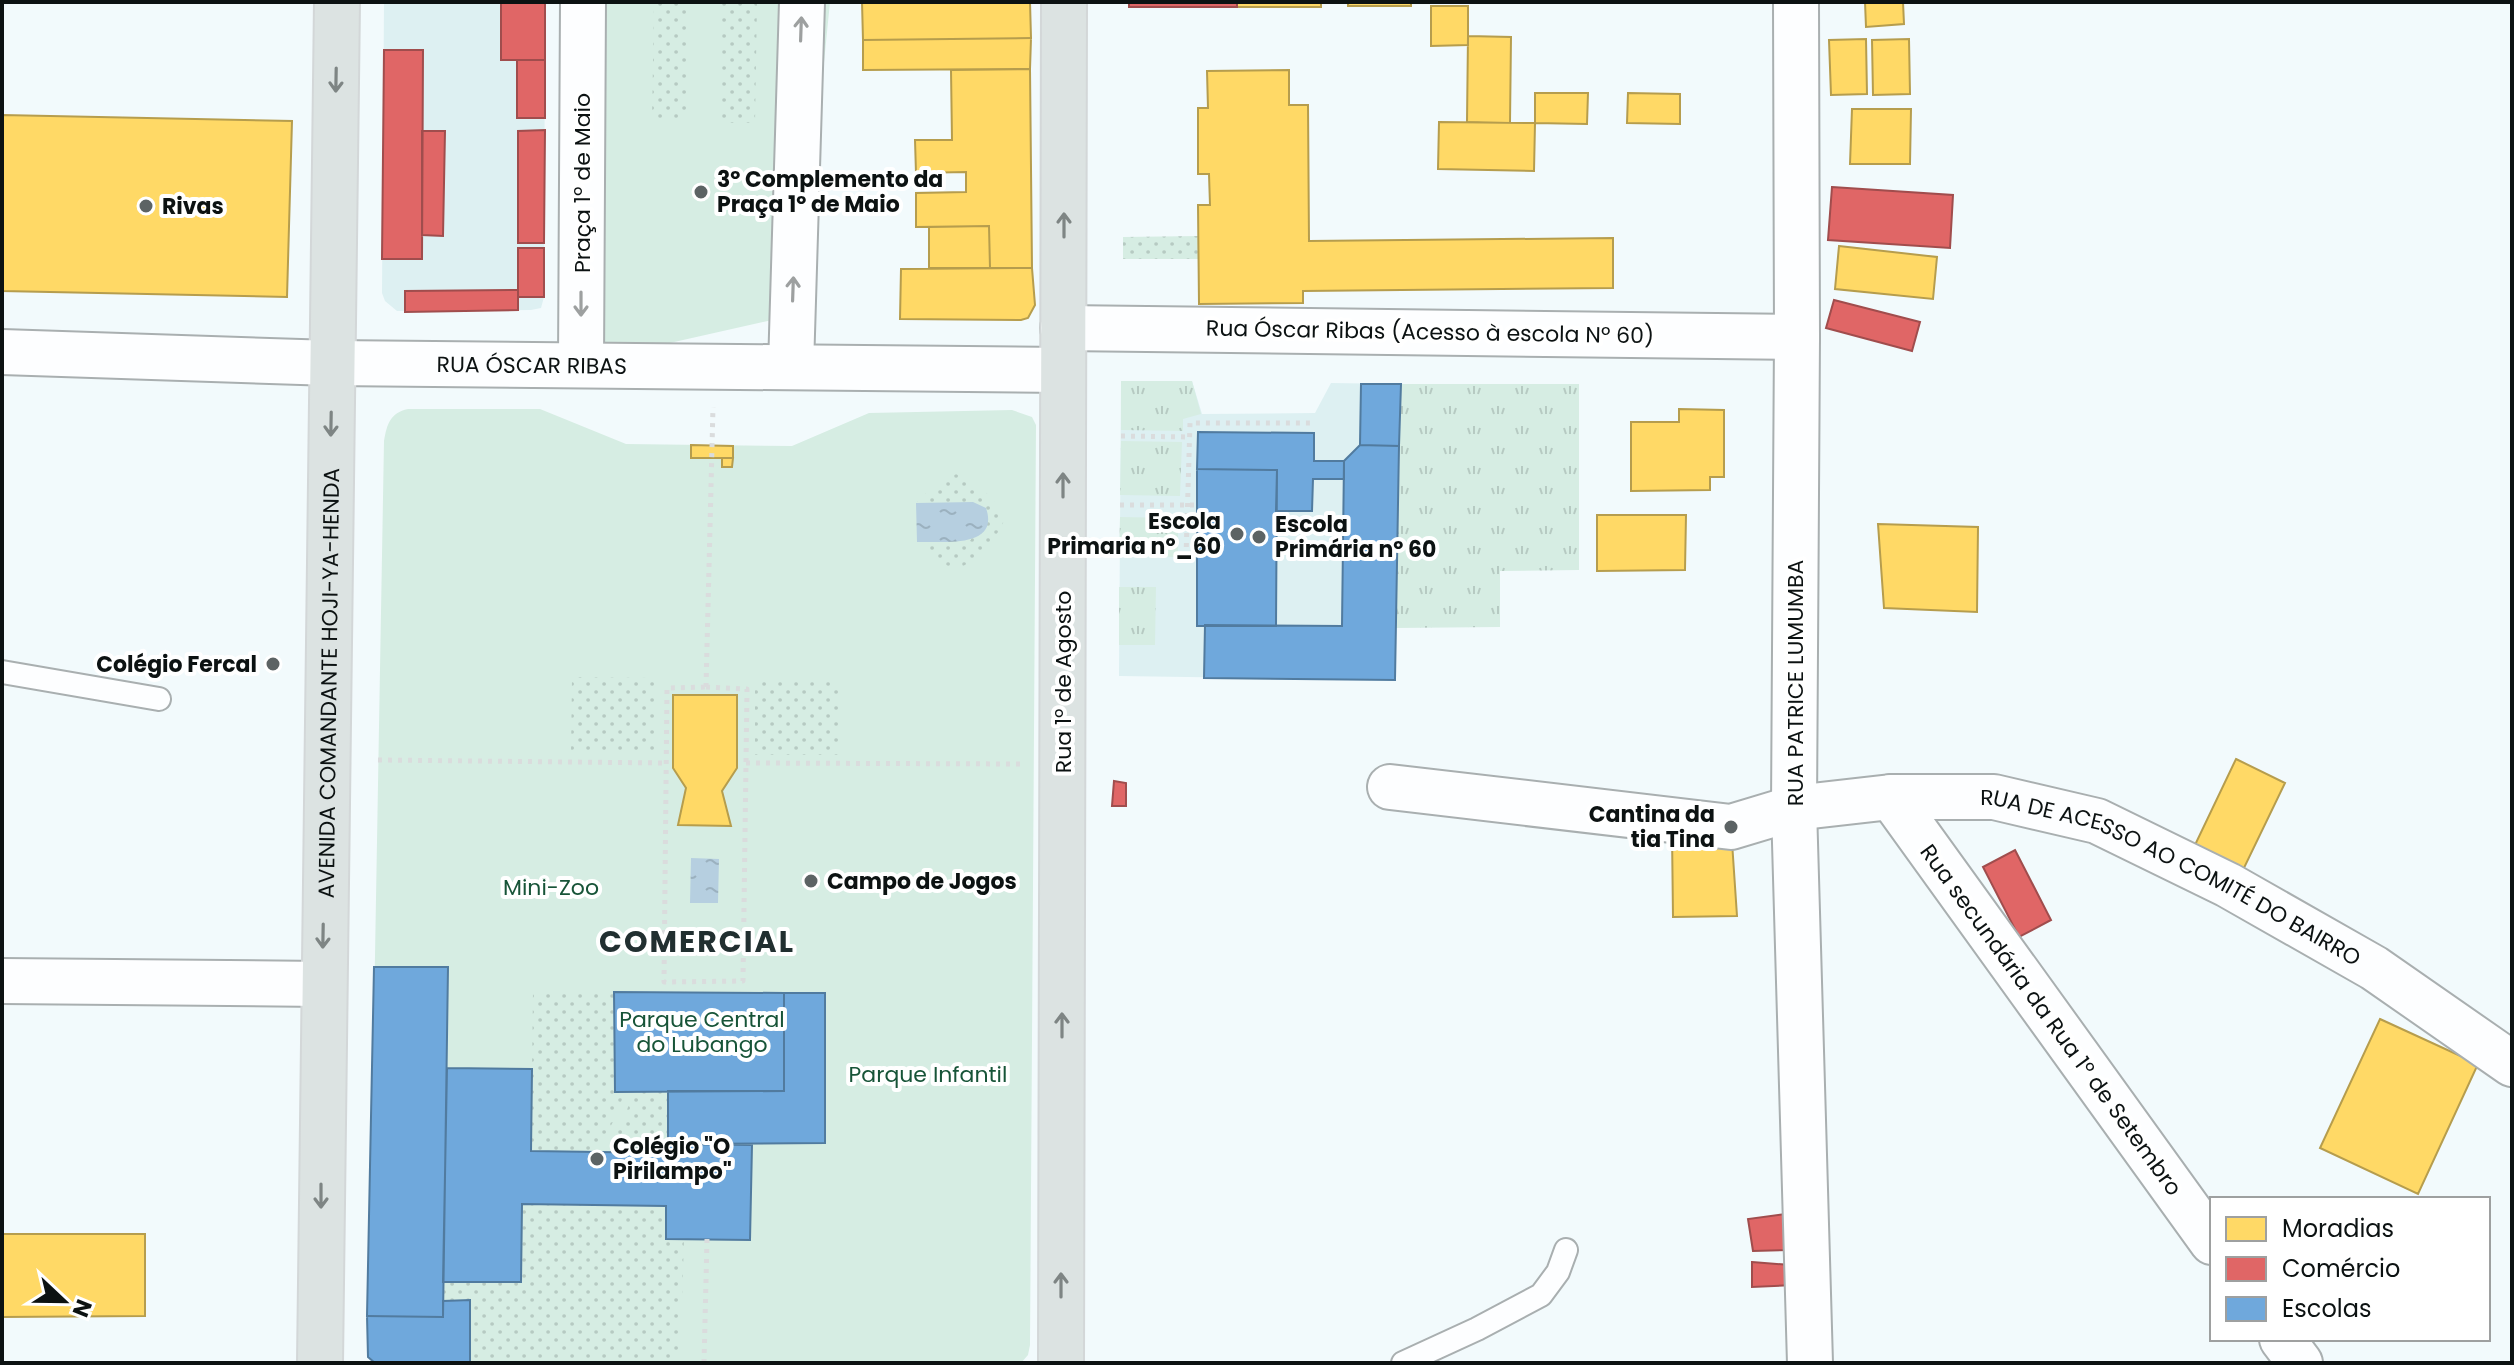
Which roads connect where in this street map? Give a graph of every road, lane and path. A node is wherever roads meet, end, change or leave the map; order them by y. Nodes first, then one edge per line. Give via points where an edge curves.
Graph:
1 (337, 2) edge
2 (583, 2) edge
3 (802, 2) edge
4 (1064, 2) edge
5 (1796, 2) edge
6 (1797, 337) junction
7 (1063, 349) junction
8 (2, 352) edge
9 (332, 363) junction
10 (581, 363) junction
11 (791, 367) junction
12 (713, 402) dead end
13 (1315, 423) dead end
14 (1121, 436) dead end
15 (1190, 437) junction
16 (1120, 505) dead end
17 (1188, 505) junction
18 (1198, 505) dead end
19 (1186, 557) dead end
20 (2, 672) edge
21 (706, 687) junction
22 (159, 699) dead end
23 (378, 760) dead end
24 (666, 763) junction
25 (746, 763) junction
26 (1034, 764) dead end
27 (1390, 787) dead end
28 (1891, 797) junction
29 (1794, 808) junction
30 (2, 981) edge
31 (323, 984) junction
32 (2512, 1064) edge
33 (707, 1239) dead end
34 (2210, 1239) edge
35 (1566, 1250) dead end
36 (2284, 1341) edge
37 (320, 1363) edge
38 (704, 1363) edge
39 (1061, 1363) edge
40 (1403, 1363) edge
41 (1810, 1363) edge
42 (2300, 1363) edge

1 -> 9 main road, AVENIDA COMANDANTE HOJI-YA-HENDA
2 -> 10 street, Praça 1º de Maio
11 -> 3 street
7 -> 4 main road, Rua 1º de Agosto
5 - 6 street, RUA PATRICE LUMUMBA
6 - 7 street, Rua Óscar Ribas (Acesso à escola Nº 60)
6 - 29 street, RUA PATRICE LUMUMBA
7 - 11 street, RUA ÓSCAR RIBAS
39 -> 7 main road, Rua 1º de Agosto
8 - 9 street, RUA ÓSCAR RIBAS
9 - 10 street, RUA ÓSCAR RIBAS
9 -> 31 main road, AVENIDA COMANDANTE HOJI-YA-HENDA
10 - 11 street, RUA ÓSCAR RIBAS
12 - 21 path
13 - 15 path via 1190,423
14 - 15 path
15 - 17 path
16 - 17 path
17 - 18 path
17 - 19 path
20 - 22 lane
21 - 24 path via 667,688
21 - 25 path via 747,689
23 - 24 path
24 - 25 path via 664,982 743,981
25 - 26 path
27 - 29 street, RUA DE ACESSO AO COMITÉ DO BAIRRO via 1731,827
28 - 29 street, RUA DE ACESSO AO COMITÉ DO BAIRRO
28 - 32 street, RUA DE ACESSO AO COMITÉ DO BAIRRO via 1994,797 2097,821 2228,885 2374,968
28 - 34 street, Rua secundária da Rua 1º de Setembro
29 - 41 street, RUA PATRICE LUMUMBA
30 - 31 street
31 -> 37 main road, AVENIDA COMANDANTE HOJI-YA-HENDA
33 - 38 path
35 - 40 lane via 1541,1295
36 - 42 street

